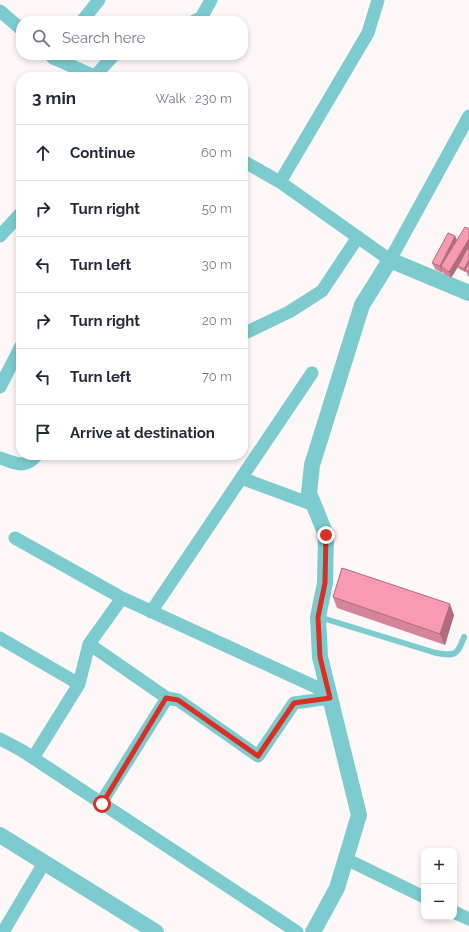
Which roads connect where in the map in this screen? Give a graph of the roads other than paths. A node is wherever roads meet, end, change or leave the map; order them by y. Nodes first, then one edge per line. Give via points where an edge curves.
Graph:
1 (99, 0) edge
2 (211, 0) edge
3 (378, 0) edge
4 (0, 11) edge
5 (86, 16) edge
6 (202, 16) edge
7 (16, 25) edge
8 (61, 60) edge
9 (110, 60) edge
10 (86, 72) edge
11 (100, 72) edge
12 (469, 116) edge
13 (248, 164) edge
14 (280, 182) junction
15 (16, 223) edge
16 (0, 236) edge
17 (358, 237) junction
18 (390, 260) junction
19 (469, 293) edge
20 (248, 332) edge
21 (16, 359) edge
22 (312, 373) dead end
23 (0, 387) edge
24 (0, 458) edge
25 (32, 460) edge
26 (241, 478) junction
27 (314, 505) junction
28 (14, 538) dead end
29 (122, 598) junction
30 (151, 612) junction
31 (318, 617) junction
32 (464, 637) dead end
33 (0, 638) edge
34 (89, 644) junction
35 (78, 684) junction
36 (330, 696) junction
37 (166, 698) junction
38 (0, 739) edge
39 (33, 758) junction
40 (102, 804) junction
41 (0, 835) edge
42 (346, 859) junction
43 (44, 863) junction
44 (421, 896) edge
45 (457, 914) edge
46 (469, 920) edge
47 (3, 932) edge
48 (156, 932) edge
49 (297, 932) edge
50 (313, 932) edge

1 - 5 street
2 - 6 street
3 - 14 street via 368,33
4 - 7 street
8 - 10 street
9 - 11 street
12 - 18 street
13 - 14 street
14 - 17 street
15 - 16 street
17 - 18 street
17 - 20 street via 322,291 288,312
18 - 19 street
18 - 27 street via 362,305 312,465 309,493
21 - 23 street
22 - 26 street
24 - 25 street via 22,465
26 - 27 street
26 - 30 street
27 - 31 street via 326,535 325,583
28 - 29 street
29 - 30 street
29 - 34 street
30 - 36 street
31 - 32 lane via 436,654 451,656 459,651
31 - 36 street via 320,657
33 - 35 street
34 - 35 street
34 - 37 street
35 - 39 street
36 - 37 street via 294,703 258,756 178,700
36 - 42 street via 359,815
37 - 40 street
38 - 39 street
39 - 40 street
40 - 49 street
41 - 43 street
42 - 44 street
42 - 50 street via 337,888
43 - 47 street
43 - 48 street
45 - 46 street

